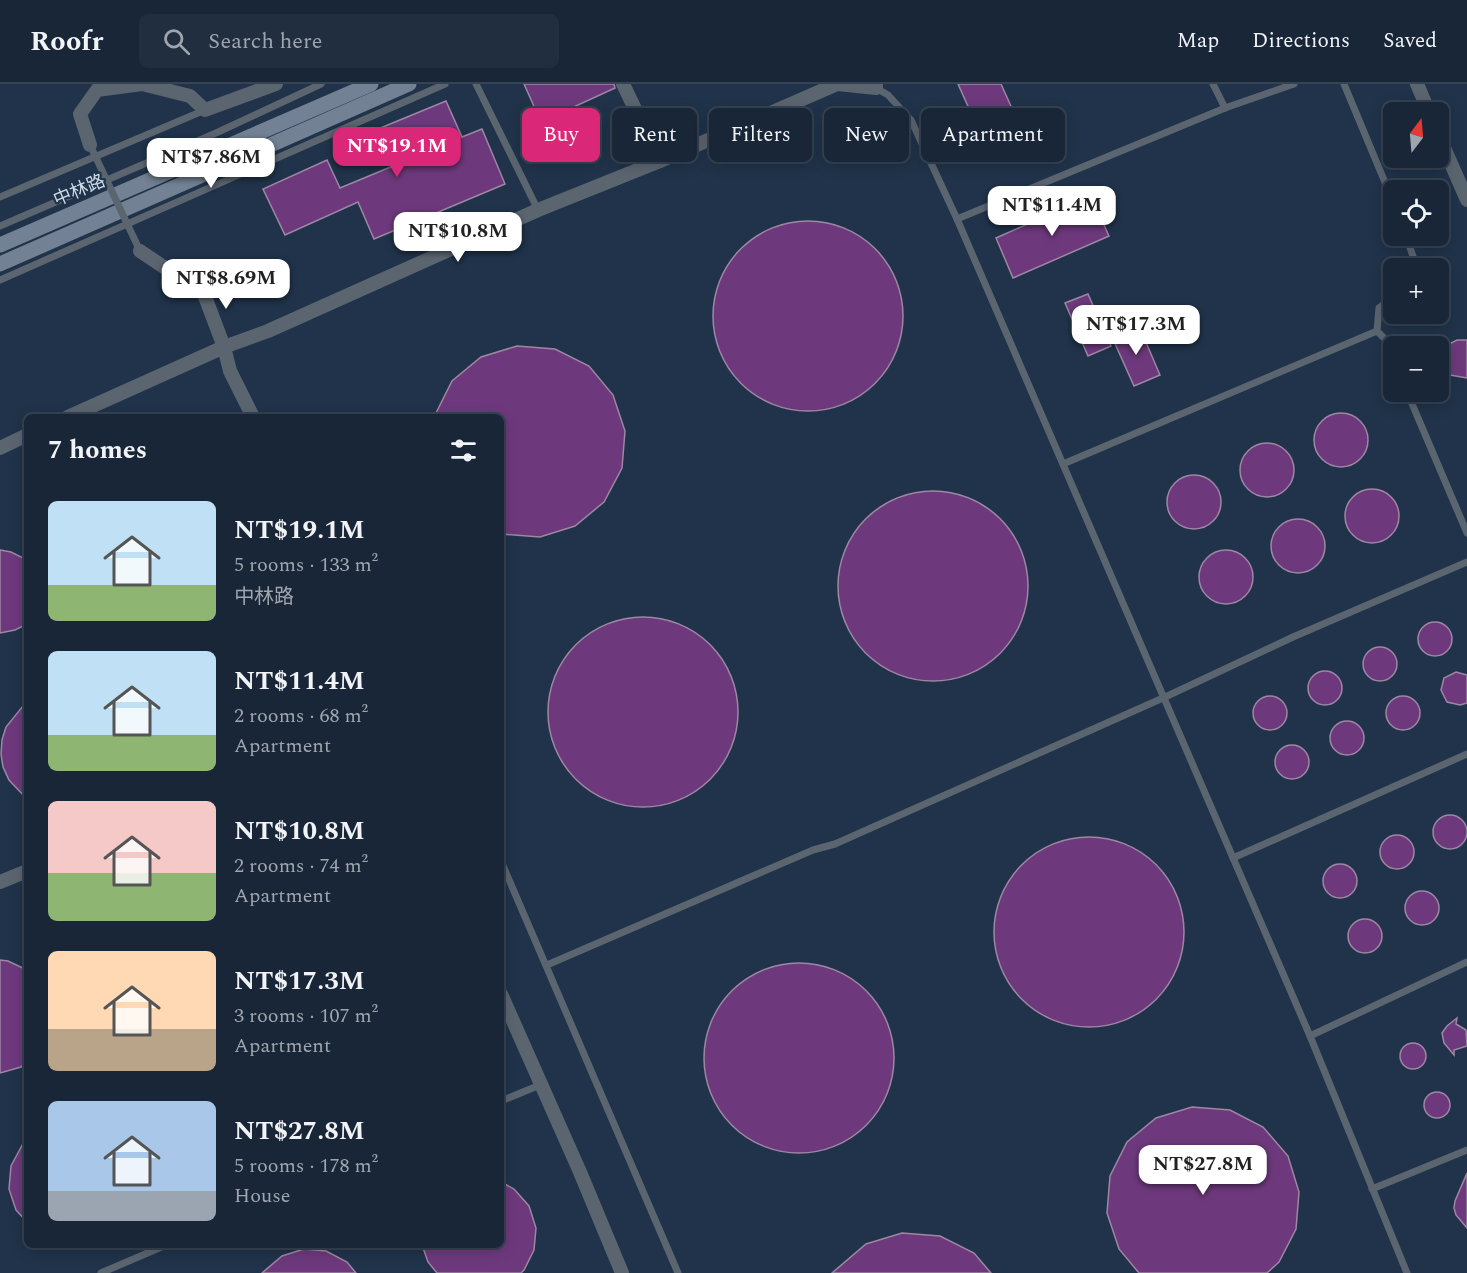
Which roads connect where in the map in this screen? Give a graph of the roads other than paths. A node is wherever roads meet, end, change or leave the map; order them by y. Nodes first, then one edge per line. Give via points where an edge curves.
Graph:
1 (276, 84) edge
2 (321, 84) edge
3 (371, 84) edge
4 (409, 84) edge
5 (445, 84) edge
6 (476, 84) edge
7 (623, 84) edge
8 (837, 84) edge
9 (1213, 84) edge
10 (1294, 84) edge
11 (1344, 84) edge
12 (1417, 84) edge
13 (876, 86) edge
14 (1425, 102) edge
15 (635, 108) edge
16 (1225, 108) junction
17 (206, 110) junction
18 (90, 145) joint
19 (697, 145) edge
20 (1449, 159) edge
21 (658, 162) edge
22 (1384, 180) edge
23 (0, 197) edge
24 (1467, 200) edge
25 (538, 210) junction
26 (957, 219) junction
27 (0, 226) edge
28 (0, 245) edge
29 (140, 251) joint
30 (0, 264) edge
31 (0, 280) edge
32 (1383, 305) edge
33 (1377, 331) junction
34 (1383, 337) edge
35 (224, 347) junction
36 (1411, 402) edge
37 (75, 414) edge
38 (252, 414) edge
39 (24, 436) edge
40 (0, 448) edge
41 (1063, 464) junction
42 (1467, 533) edge
43 (1467, 562) edge
44 (1163, 698) junction
45 (1467, 754) edge
46 (1233, 858) junction
47 (504, 868) edge
48 (24, 872) edge
49 (0, 882) edge
50 (1467, 962) edge
51 (547, 965) junction
52 (504, 1001) edge
53 (1310, 1036) junction
54 (540, 1085) junction
55 (504, 1100) edge
56 (1467, 1150) edge
57 (1372, 1189) junction
58 (159, 1248) edge
59 (100, 1273) edge
60 (622, 1273) edge
61 (678, 1273) edge
62 (1407, 1273) edge

1 - 17 street
2 - 27 lane
3 - 28 street, 中林路
4 - 30 street
5 - 31 lane
6 - 25 lane
7 - 15 street
8 - 13 street
8 - 19 street
9 - 16 lane
10 - 16 lane
11 - 22 lane
12 - 14 street
13 - 26 lane via 911,120
16 - 26 lane
17 - 18 street via 190,96 142,84 97,90 80,114
17 - 23 lane
18 - 29 lane, bridge
20 - 24 street
21 - 25 street
25 - 35 street
26 - 41 lane
29 - 35 street via 204,294
32 - 33 lane via 1379,308
33 - 34 lane
33 - 41 lane
35 - 37 street
35 - 38 street via 230,371
36 - 42 lane
39 - 40 street
41 - 44 lane
43 - 44 lane
44 - 46 lane
44 - 51 lane via 835,844
45 - 46 lane
46 - 53 lane
47 - 51 lane
48 - 49 street
50 - 53 lane
51 - 61 lane
52 - 54 street
53 - 57 lane
54 - 55 lane
54 - 60 street
56 - 57 lane
57 - 62 lane
58 - 59 lane

